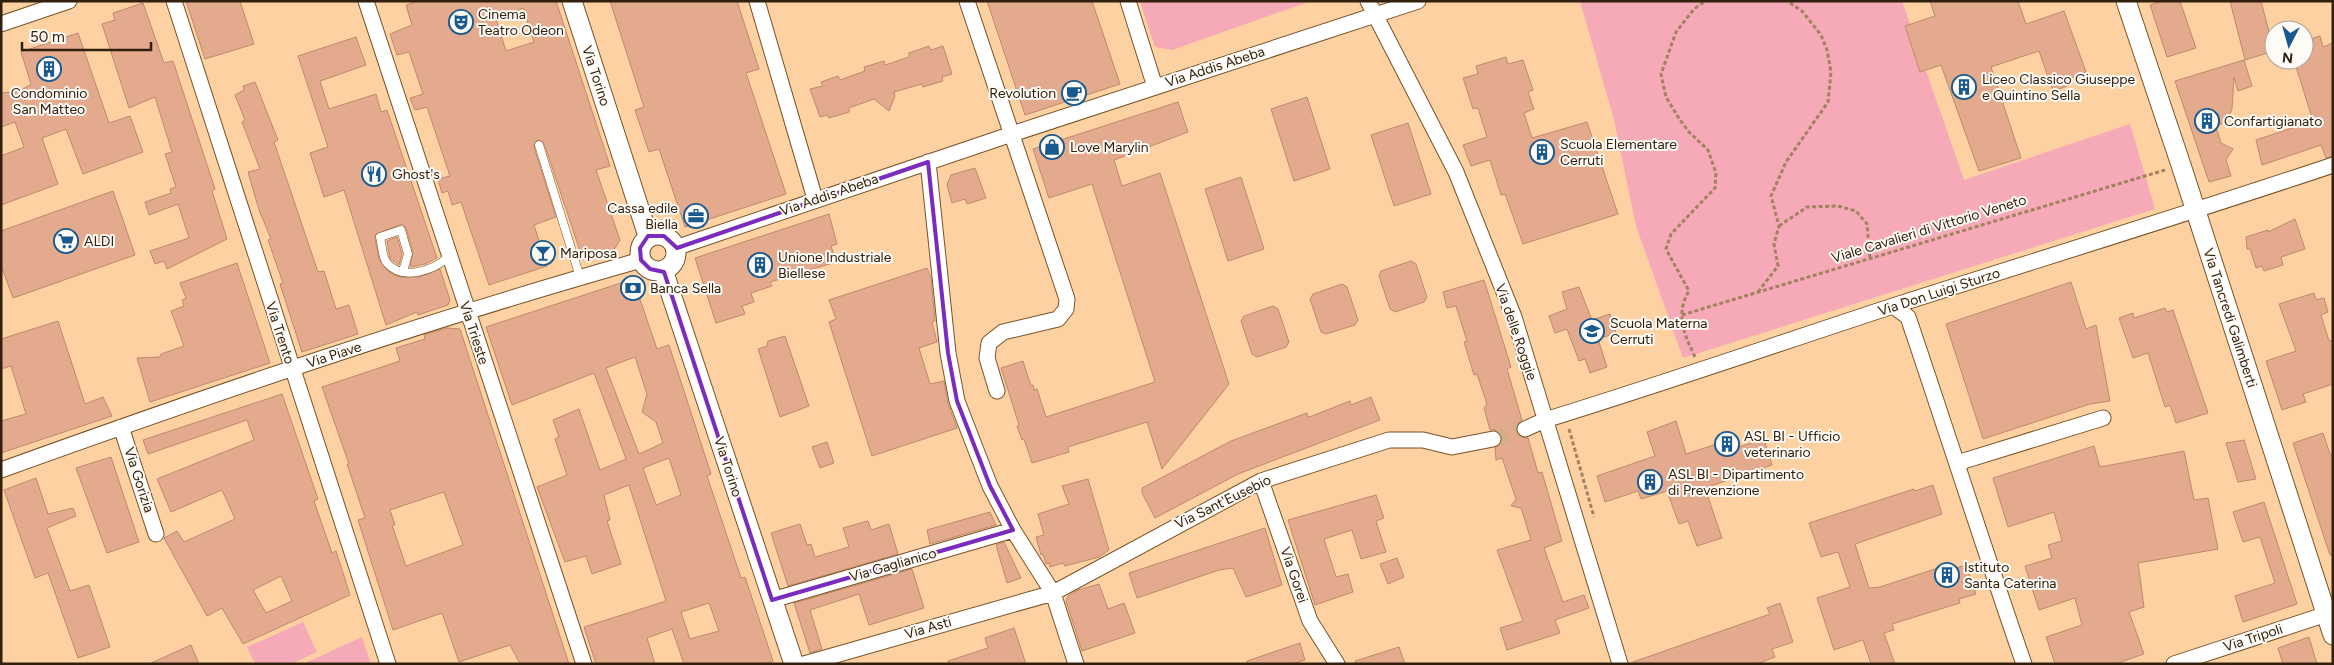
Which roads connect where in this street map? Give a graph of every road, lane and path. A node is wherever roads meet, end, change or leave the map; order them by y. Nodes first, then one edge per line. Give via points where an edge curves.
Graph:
1 (69, 1) edge
2 (174, 1) edge
3 (366, 1) edge
4 (572, 1) edge
5 (757, 1) edge
6 (967, 1) edge
7 (1128, 1) edge
8 (1368, 1) edge
9 (1418, 1) edge
10 (1705, 1) edge
11 (1787, 1) edge
12 (2126, 1) edge
13 (1374, 16) junction
14 (1, 24) edge
15 (1155, 87) junction
16 (1012, 134) junction
17 (539, 145) dead end
18 (928, 162) junction
19 (2333, 165) edge
20 (2181, 166) junction
21 (815, 200) junction
22 (2196, 211) junction
23 (1779, 226) junction
24 (648, 236) junction
25 (675, 248) junction
26 (449, 256) junction
27 (1870, 259) junction
28 (641, 260) junction
29 (663, 270) junction
30 (403, 272) junction
31 (580, 277) junction
32 (1758, 292) junction
33 (1893, 306) junction
34 (467, 312) junction
35 (1682, 315) junction
36 (292, 369) junction
37 (1701, 371) junction
38 (997, 392) dead end
39 (2103, 418) dead end
40 (1545, 420) junction
41 (121, 427) junction
42 (1525, 429) tunnel mouth
43 (1493, 439) tunnel mouth
44 (1957, 463) junction
45 (1, 470) edge
46 (1261, 481) junction
47 (1013, 530) junction
48 (156, 534) dead end
49 (1053, 593) junction
50 (772, 600) junction
51 (2330, 613) edge
52 (2333, 635) edge
53 (388, 664) edge
54 (584, 664) edge
55 (794, 664) edge
56 (804, 664) edge
57 (1076, 664) edge
58 (1337, 664) edge
59 (1620, 664) edge
60 (2024, 664) edge
61 (2174, 664) edge

1 - 14 street
2 - 36 street, Via Trento
3 - 26 street, Via Trieste
4 - 24 street, Via Torino
5 - 21 street
6 - 16 street
7 - 15 street
8 - 13 street, Via delle Roggie
9 - 13 street, Via Addis Abeba
10 - 35 path via 1694,9 1676,32 1661,74 1666,97 1689,132 1708,150 1716,173 1715,188 1671,234 1666,249 1689,291 1682,302
11 - 23 path via 1802,11 1821,35 1831,72 1828,102 1786,162 1771,196
12 - 20 street, Via Tancredi Galimberti
13 - 15 street, Via Addis Abeba
13 - 40 street, Via delle Roggie via 1456,172 1514,317
15 - 16 street, Via Addis Abeba
16 - 18 street, Via Addis Abeba
16 - 38 street via 1066,298 1066,309 1058,319 1003,332 989,342 987,358
17 - 31 lane
18 - 21 street, Via Addis Abeba
18 - 47 street via 948,353 957,401 990,486
19 - 22 street, Via Don Luigi Sturzo
20 - 22 street, Via Tancredi Galimberti
20 - 27 path, Viale Cavalieri di Vittorio Veneto
21 - 25 street, Via Addis Abeba
22 - 33 street, Via Don Luigi Sturzo
22 - 51 street, Via Tancredi Galimberti
23 - 27 path via 1807,207 1838,206 1856,211 1867,224
23 - 32 path via 1774,244 1778,266
24 - 25 street via 664,236
24 - 28 street via 640,248
25 - 29 street via 672,264
26 - 30 lane via 442,263 412,274
26 - 34 street, Via Trieste
27 - 32 path, Viale Cavalieri di Vittorio Veneto
28 - 29 street via 650,269
28 - 31 street, Via Piave
29 - 50 street, Via Torino
30 - 30 lane via 386,262 380,237 402,230 408,254
31 - 34 street, Via Piave
32 - 35 path, Viale Cavalieri di Vittorio Veneto
33 - 37 street, Via Don Luigi Sturzo
33 - 44 street via 1908,317
34 - 36 street, Via Piave
34 - 54 street, Via Trieste
35 - 37 path via 1682,330
36 - 41 street, Via Piave
36 - 53 street, Via Trento
37 - 40 street, Via Don Luigi Sturzo
39 - 44 street
40 - 42 street
40 - 59 street, Via delle Roggie
41 - 45 street, Via Piave
41 - 48 street, Via Gorizia
43 - 46 street, Via Sant'Eusebio via 1452,446 1424,440 1390,440
44 - 60 street
46 - 49 street, Via Sant'Eusebio
46 - 58 street, Via Gorei via 1310,621
47 - 49 street
47 - 50 street, Via Gaglianico
49 - 56 street, Via Asti
49 - 57 street
50 - 55 street, Via Torino
51 - 52 street, Via Tancredi Galimberti
51 - 61 street, Via Tripoli

